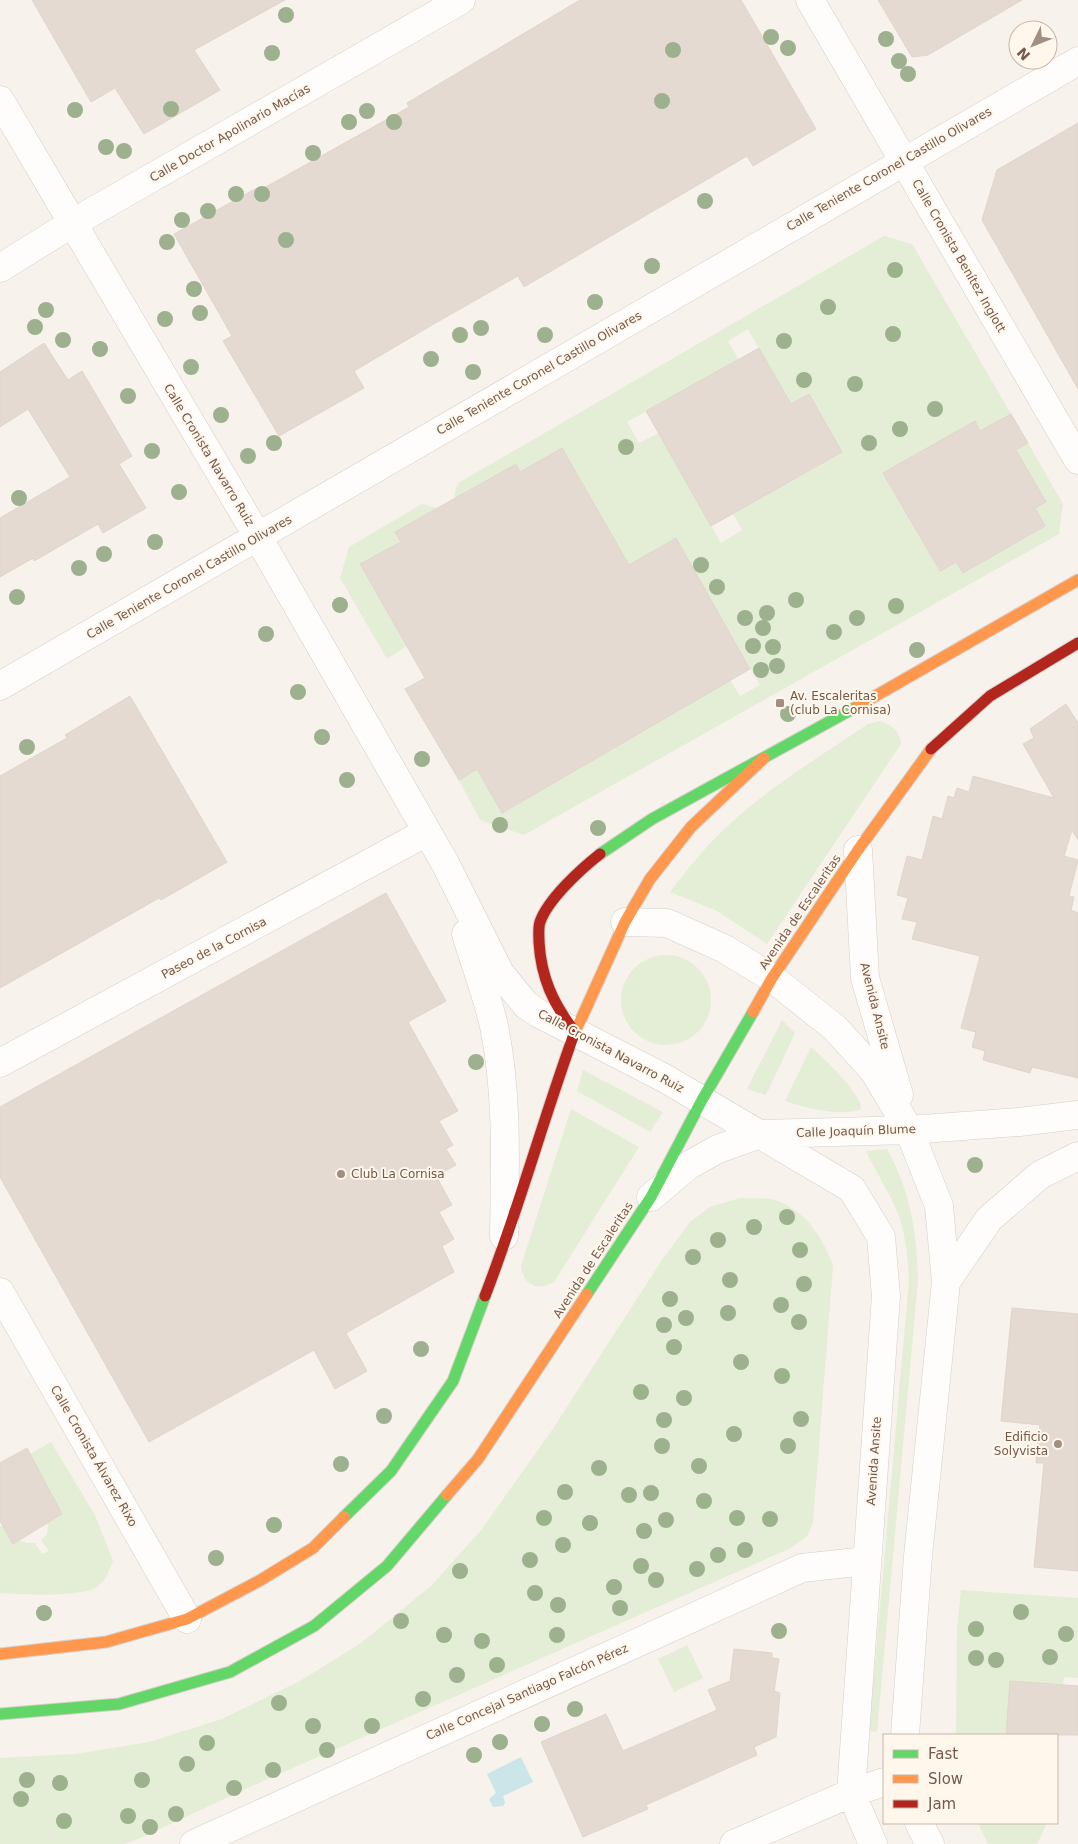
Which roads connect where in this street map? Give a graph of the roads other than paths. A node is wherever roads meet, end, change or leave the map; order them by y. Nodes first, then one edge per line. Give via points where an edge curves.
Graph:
1 (461, 0) edge
2 (810, 0) edge
3 (1078, 61) edge
4 (0, 100) edge
5 (904, 160) junction
6 (71, 224) junction
7 (0, 268) edge
8 (1078, 460) edge
9 (258, 538) junction
10 (1078, 580) edge
11 (1078, 643) edge
12 (0, 686) edge
13 (764, 758) junction
14 (427, 832) junction
15 (858, 850) junction
16 (445, 863) junction
17 (625, 922) junction
18 (772, 978) junction
19 (575, 1032) junction
20 (0, 1064) edge
21 (702, 1100) junction
22 (1078, 1115) edge
23 (909, 1130) junction
24 (760, 1134) junction
25 (1078, 1156) edge
26 (651, 1197) junction
27 (504, 1247) junction
28 (946, 1282) junction
29 (0, 1292) edge
30 (8, 1322) edge
31 (866, 1560) junction
32 (187, 1619) junction
33 (0, 1654) edge
34 (0, 1714) edge
35 (904, 1734) edge
36 (883, 1782) edge
37 (851, 1793) junction
38 (920, 1824) edge
39 (194, 1844) edge
40 (734, 1844) edge
41 (873, 1844) edge
42 (930, 1844) edge

1 - 6 street, Calle Doctor Apolinario Macías
2 - 5 street, Calle Cronista Benítez Inglott
3 - 5 street, Calle Teniente Coronel Castillo Olivares
4 - 6 street, Calle Cronista Navarro Ruiz
5 - 8 street, Calle Cronista Benítez Inglott
5 - 9 street, Calle Teniente Coronel Castillo Olivares
6 - 7 street, Calle Doctor Apolinario Macías
6 - 9 street, Calle Cronista Navarro Ruiz
9 - 12 street, Calle Teniente Coronel Castillo Olivares
9 - 14 street, Calle Cronista Navarro Ruiz
10 - 13 street
11 - 15 street, Avenida de Escaleritas via 990,696 930,750
13 - 17 street via 691,827 650,879
13 - 19 street via 643,824 590,862 570,880 540,921 539,962 544,981 562,1016
14 - 16 street, Calle Cronista Navarro Ruiz
14 - 20 street, Paseo de la Cornisa
15 - 18 street, Avenida de Escaleritas
15 - 23 street, Avenida Ansite via 866,978
16 - 19 street, Calle Cronista Navarro Ruiz via 500,973 526,1005
16 - 27 street, Calle Cronista Navarro Ruiz via 493,1024 498,1052 505,1130
17 - 18 street, Avenida Ansite via 667,923 725,949
17 - 19 street
18 - 21 street, Avenida de Escaleritas
18 - 23 street, Avenida Ansite via 817,1012 874,1070
19 - 21 street, Calle Cronista Navarro Ruiz
19 - 27 street
21 - 24 street, Calle Cronista Navarro Ruiz
21 - 26 street, Avenida de Escaleritas
22 - 23 street, Calle Joaquín Blume
23 - 24 street, Calle Joaquín Blume
23 - 28 street, Avenida Ansite via 939,1206
24 - 26 street, Calle Joaquín Blume via 718,1149 689,1165
24 - 31 street, Avenida Ansite via 852,1189 881,1238 886,1296
25 - 28 street via 1040,1175 989,1219
26 - 34 street, Avenida de Escaleritas via 478,1459 387,1566 314,1626 230,1672 119,1704
27 - 32 street via 454,1381 391,1471 313,1548
28 - 35 street, Avenida Ansite via 918,1556
29 - 30 street, Calle Cronista Álvarez Rixo
30 - 32 street, Calle Cronista Álvarez Rixo
31 - 37 street, Avenida Ansite
31 - 39 street, Calle Concejal Santiago Falcón Pérez via 802,1568
32 - 33 street via 106,1642
36 - 37 street
37 - 40 street
37 - 41 street, Avenida Ansite
38 - 42 street

